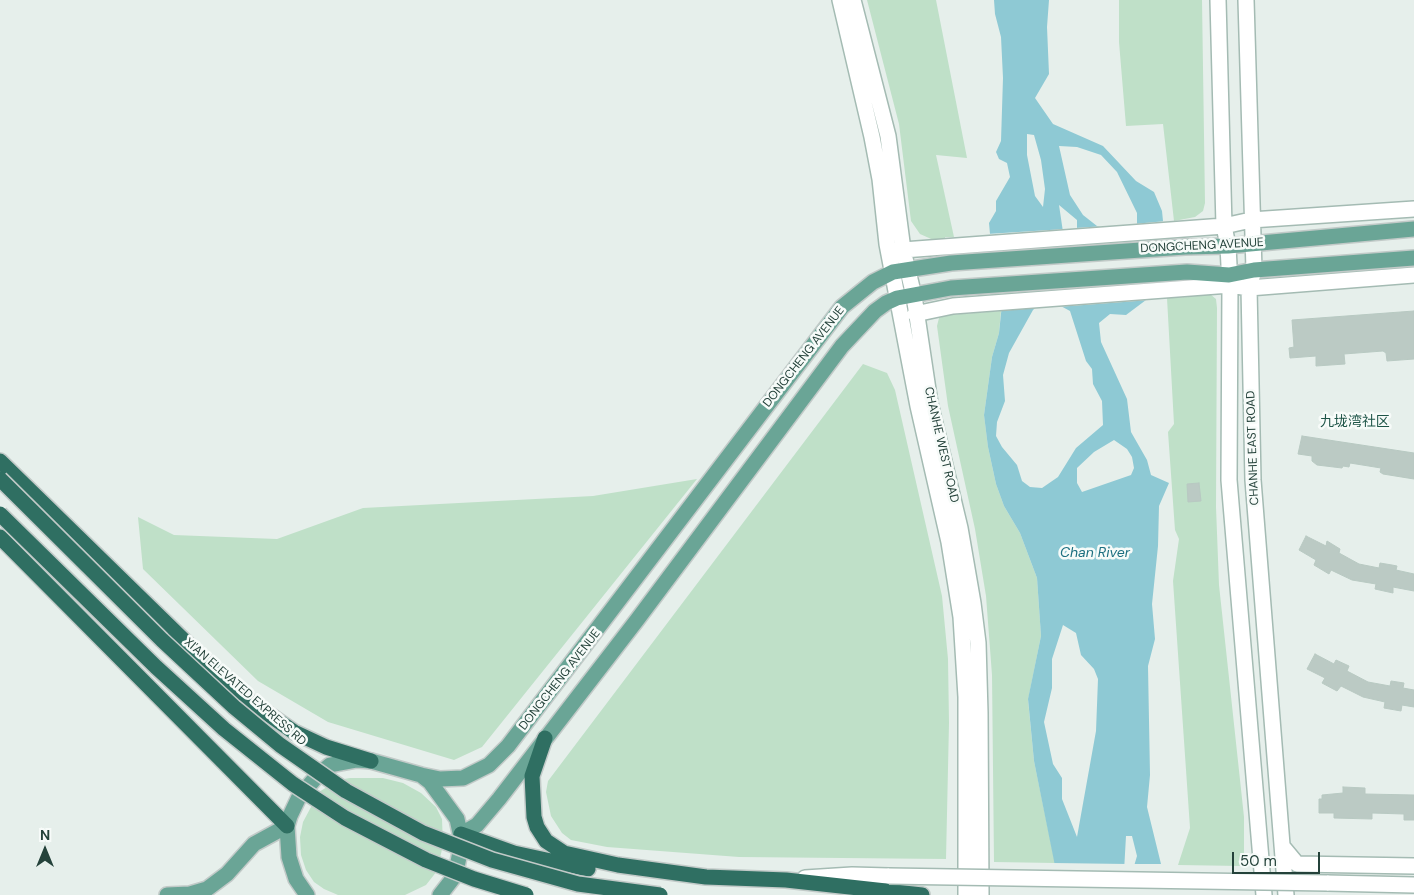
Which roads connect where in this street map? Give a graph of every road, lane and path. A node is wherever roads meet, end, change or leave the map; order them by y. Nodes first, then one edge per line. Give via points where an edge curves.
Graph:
1 (840, 0) edge
2 (853, 0) edge
3 (1218, 0) edge
4 (1246, 0) edge
5 (1414, 209) edge
6 (1251, 220) junction
7 (1224, 226) junction
8 (1414, 229) edge
9 (1253, 244) junction
10 (1228, 246) junction
11 (904, 250) junction
12 (1414, 258) edge
13 (909, 270) junction
14 (1254, 270) junction
15 (894, 272) junction
16 (1414, 275) edge
17 (1229, 280) junction
18 (1249, 288) junction
19 (914, 296) junction
20 (897, 298) junction
21 (915, 314) junction
22 (0, 461) edge
23 (0, 479) edge
24 (0, 514) edge
25 (0, 537) edge
26 (545, 738) junction
27 (371, 761) junction
28 (421, 775) junction
29 (287, 826) junction
30 (461, 834) junction
31 (1282, 846) junction
32 (1414, 866) edge
33 (706, 877) junction
34 (786, 880) junction
35 (1414, 885) edge
36 (914, 894) edge
37 (167, 895) edge
38 (307, 895) edge
39 (440, 895) edge
40 (526, 895) edge
41 (660, 895) edge
42 (922, 895) edge
43 (966, 895) edge
44 (981, 895) edge
45 (1264, 895) edge
46 (1286, 895) edge

1 - 15 main road, CHANHE WEST ROAD via 872,137
2 - 11 main road, CHANHE WEST ROAD via 888,136
3 - 7 main road, CHANHE EAST ROAD
4 - 6 main road, CHANHE EAST ROAD
5 - 6 main road
6 - 7 main road
6 - 9 main road, CHANHE EAST ROAD
7 - 10 main road, CHANHE EAST ROAD
7 - 11 main road
8 - 9 main road, DONGCHENG AVENUE
9 - 10 main road, DONGCHENG AVENUE
9 - 14 main road, CHANHE EAST ROAD
10 - 13 main road, DONGCHENG AVENUE via 951,263
10 - 17 main road, CHANHE EAST ROAD
11 - 13 main road, CHANHE WEST ROAD
12 - 14 main road, DONGCHENG AVENUE
13 - 15 main road, DONGCHENG AVENUE
13 - 19 main road, CHANHE WEST ROAD
14 - 17 main road, DONGCHENG AVENUE
14 - 18 main road, CHANHE EAST ROAD
15 - 20 main road, CHANHE WEST ROAD
15 - 28 main road, DONGCHENG AVENUE via 873,282 842,307 508,746 489,765 463,778 440,780
16 - 18 main road
17 - 18 main road
17 - 19 main road, DONGCHENG AVENUE via 1186,272 951,288
17 - 21 main road via 1185,289 953,306
17 - 45 main road, CHANHE EAST ROAD via 1229,480
18 - 31 main road, CHANHE EAST ROAD via 1253,480
19 - 20 main road, DONGCHENG AVENUE
19 - 21 main road, CHANHE WEST ROAD
20 - 26 main road, DONGCHENG AVENUE via 876,311 842,346
20 - 43 main road, CHANHE WEST ROAD via 949,542 961,617 966,696
21 - 44 main road, CHANHE WEST ROAD via 930,403 966,562 978,643
22 - 27 highway via 238,693 294,732 326,747
23 - 41 highway, XI'AN ELEVATED EXPRESS RD, bridge via 208,683 280,745 346,790 423,833 492,860 578,884
24 - 40 highway, bridge via 168,678 237,740 293,784 346,818 426,860
25 - 29 highway
26 - 30 main road, DONGCHENG AVENUE via 477,826
26 - 33 highway via 534,766 532,796 537,827 546,841 564,853 581,858
27 - 28 main road, DONGCHENG AVENUE
27 - 29 main road, DONGCHENG AVENUE via 344,761 318,775 299,797
28 - 30 main road via 452,810
29 - 37 main road via 254,844 227,874 207,889
29 - 38 main road via 292,868
30 - 33 highway via 514,853 607,873
30 - 39 main road via 454,877
31 - 32 main road via 1297,864
31 - 46 main road, CHANHE EAST ROAD
33 - 34 highway
34 - 35 main road, bridge via 852,875
34 - 36 highway
36 - 42 highway

